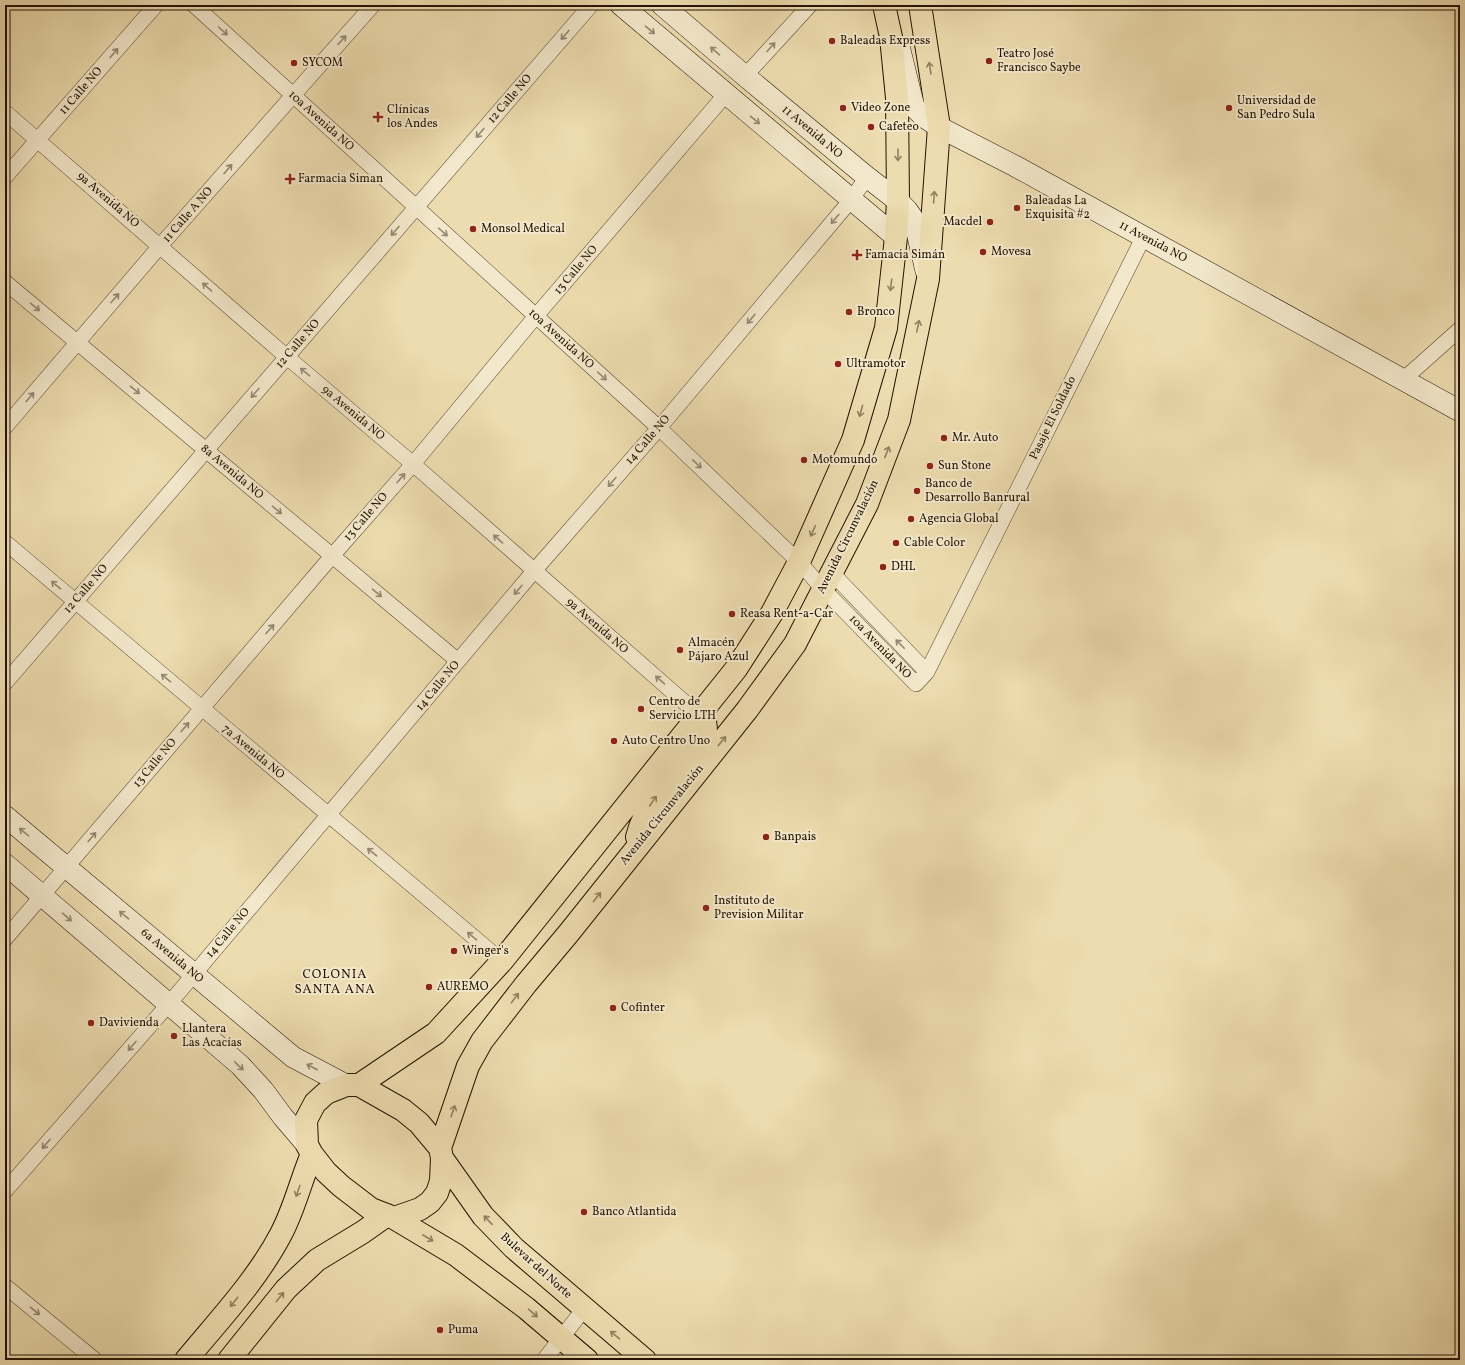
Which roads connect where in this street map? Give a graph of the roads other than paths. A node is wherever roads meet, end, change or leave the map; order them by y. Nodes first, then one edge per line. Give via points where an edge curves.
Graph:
1 (156, 5) edge
2 (194, 5) edge
3 (373, 5) edge
4 (591, 5) edge
5 (621, 5) edge
6 (662, 5) edge
7 (810, 5) edge
8 (884, 5) edge
9 (920, 5) edge
10 (891, 37) junction
11 (745, 76) junction
12 (726, 94) junction
13 (293, 95) junction
14 (5, 112) edge
15 (939, 127) junction
16 (39, 140) junction
17 (5, 177) edge
18 (867, 177) junction
19 (851, 200) junction
20 (898, 201) junction
21 (416, 208) junction
22 (1144, 236) junction
23 (896, 238) junction
24 (160, 246) junction
25 (928, 279) junction
26 (5, 282) edge
27 (536, 316) junction
28 (1460, 329) edge
29 (77, 342) junction
30 (287, 357) junction
31 (1404, 379) junction
32 (1460, 411) edge
33 (5, 427) edge
34 (659, 428) junction
35 (206, 450) junction
36 (413, 464) junction
37 (5, 542) edge
38 (332, 556) junction
39 (799, 562) junction
40 (534, 571) junction
41 (827, 580) junction
42 (75, 602) junction
43 (458, 661) junction
44 (927, 672) junction
45 (5, 683) edge
46 (916, 684) joint
47 (202, 708) junction
48 (700, 715) junction
49 (328, 815) junction
50 (5, 816) edge
51 (634, 850) junction
52 (5, 864) edge
53 (67, 867) junction
54 (42, 896) junction
55 (5, 939) edge
56 (502, 961) junction
57 (194, 974) junction
58 (168, 1005) junction
59 (352, 1085) junction
60 (310, 1150) junction
61 (441, 1153) junction
62 (5, 1191) edge
63 (390, 1217) junction
64 (5, 1286) edge
65 (584, 1309) junction
66 (562, 1338) junction
67 (95, 1360) edge
68 (186, 1360) edge
69 (229, 1360) edge
70 (544, 1360) edge
71 (587, 1360) edge
72 (646, 1360) edge

16 -> 1 street, 11 Calle NO
2 -> 13 street, 10a Avenida NO
13 -> 3 street, 11 Calle A NO
4 -> 21 street, 12 Calle NO
5 -> 12 street
11 -> 6 street, 11 Avenida NO
11 -> 7 street
8 - 10 highway
15 -> 9 highway, Avenida Circunvalación
10 - 15 street, 11 Avenida NO via 900,50 914,107
10 -> 20 highway via 897,98
11 - 18 street, 11 Avenida NO
12 -> 19 street
12 - 27 street, 13 Calle NO
13 - 21 street, 10a Avenida NO
24 -> 13 street, 11 Calle A NO
14 - 16 street, 9a Avenida NO
15 - 22 street, 11 Avenida NO
25 -> 15 highway, Avenida Circunvalación
16 - 17 street, 11 Calle NO
16 - 24 street, 9a Avenida NO
18 - 19 street, 14 Calle NO
18 - 20 street, 11 Avenida NO
19 - 23 street
19 -> 34 street, 14 Calle NO
20 - 23 highway
20 - 25 street, 11 Avenida NO via 912,217
21 -> 27 street, 10a Avenida NO
21 -> 30 street, 12 Calle NO
22 - 31 street, 11 Avenida NO
22 - 44 street, Pasaje El Soldado
23 -> 39 highway via 886,328 852,440
29 -> 24 street, 11 Calle A NO
30 -> 24 street, 9a Avenida NO
41 -> 25 highway, Avenida Circunvalación via 867,504 899,420
26 -> 29 street, 8a Avenida NO
27 -> 34 street, 10a Avenida NO
27 - 36 street, 13 Calle NO
28 - 31 street
33 -> 29 street, 11 Calle A NO
29 -> 35 street, 8a Avenida NO
30 -> 35 street, 12 Calle NO
36 -> 30 street, 9a Avenida NO
31 - 32 street, 11 Avenida NO
34 -> 39 street, 10a Avenida NO
34 -> 40 street, 14 Calle NO
35 -> 38 street, 8a Avenida NO
35 - 42 street, 12 Calle NO
38 -> 36 street, 13 Calle NO
40 -> 36 street, 9a Avenida NO
42 -> 37 street, 7a Avenida NO
38 -> 43 street, 8a Avenida NO
47 -> 38 street, 13 Calle NO
39 - 41 street, 10a Avenida NO
39 - 48 highway via 772,613 736,669
40 -> 43 street, 14 Calle NO
48 -> 40 street, 9a Avenida NO
44 -> 41 street, 10a Avenida NO
41 - 46 street, 10a Avenida NO
51 -> 41 highway, Avenida Circunvalación via 747,710 795,644
42 - 45 street, 12 Calle NO
47 -> 42 street, 7a Avenida NO
43 - 49 street, 14 Calle NO
44 - 46 street, Pasaje El Soldado
47 - 49 street, 7a Avenida NO
53 -> 47 street, 13 Calle NO
51 -> 48 highway via 643,819 652,801 705,734 705,722
48 - 56 highway
56 -> 49 street, 7a Avenida NO
49 - 57 street, 14 Calle NO
53 -> 50 street, 6a Avenida NO
61 -> 51 highway, Avenida Circunvalación via 468,1066 482,1041
52 - 54 street
53 - 54 street, 13 Calle NO
57 -> 53 street, 6a Avenida NO
54 - 55 street, 13 Calle NO
54 -> 58 street
56 - 59 highway via 436,1033
57 - 58 street, 14 Calle NO
59 -> 57 street, 6a Avenida NO via 293,1057
58 -> 60 street via 240,1065 264,1090
58 -> 62 street, 14 Calle NO
59 - 60 highway via 326,1093 315,1103 306,1120
59 - 61 highway via 403,1110 419,1122
60 - 63 highway via 326,1172 341,1186 372,1209
60 -> 68 highway via 281,1233 253,1279
61 - 63 highway via 441,1181 437,1193 430,1202 420,1209
65 -> 61 highway, Bulevar del Norte via 514,1248 483,1216
63 -> 66 highway via 456,1255
69 -> 63 highway via 286,1289 317,1260
64 -> 67 street
65 - 66 street
72 -> 65 highway, Bulevar del Norte
66 - 70 street
66 - 71 highway

